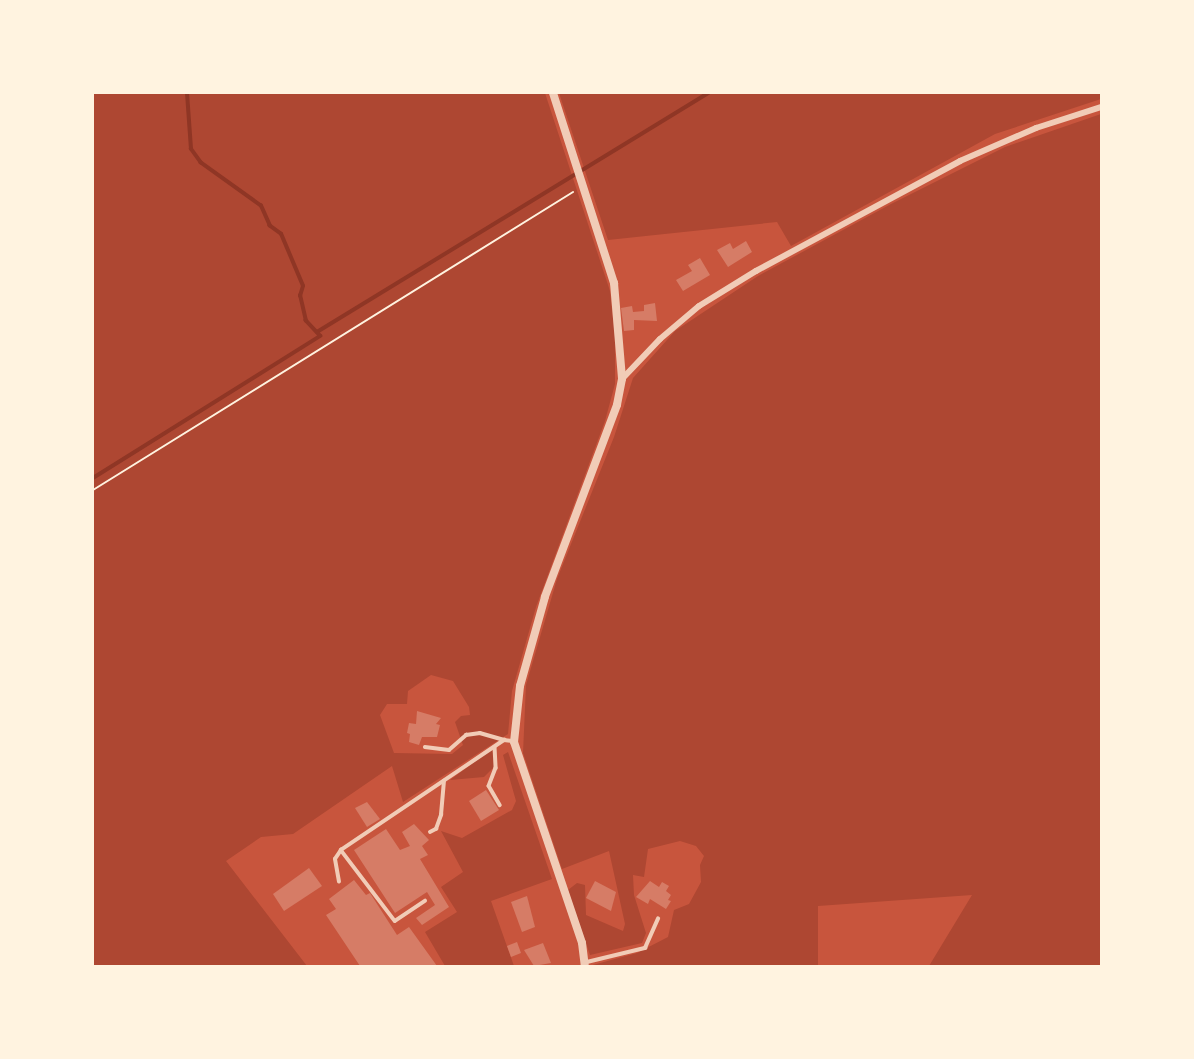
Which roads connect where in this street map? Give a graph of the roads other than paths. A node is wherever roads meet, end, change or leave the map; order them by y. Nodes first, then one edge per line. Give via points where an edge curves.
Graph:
1 (553, 93) edge
2 (1101, 107) edge
3 (622, 379) junction
4 (504, 740) junction
5 (514, 742) junction
6 (425, 747) dead end
7 (495, 747) junction
8 (444, 781) junction
9 (500, 805) dead end
10 (430, 832) dead end
11 (341, 850) junction
12 (339, 882) dead end
13 (425, 901) dead end
14 (658, 919) dead end
15 (585, 964) edge

1 - 3 street via 614,283
2 - 3 street via 1036,128 960,161 756,271 699,306
3 - 5 street via 617,405 545,597 520,686
4 - 5 lane
4 - 6 lane via 480,733 466,735 449,750
4 - 7 lane
5 - 15 street via 582,943
7 - 8 lane
7 - 9 lane via 496,768 489,786
8 - 10 lane via 441,815
8 - 11 lane
11 - 12 lane via 335,859
11 - 13 lane via 395,921
14 - 15 lane via 645,947

